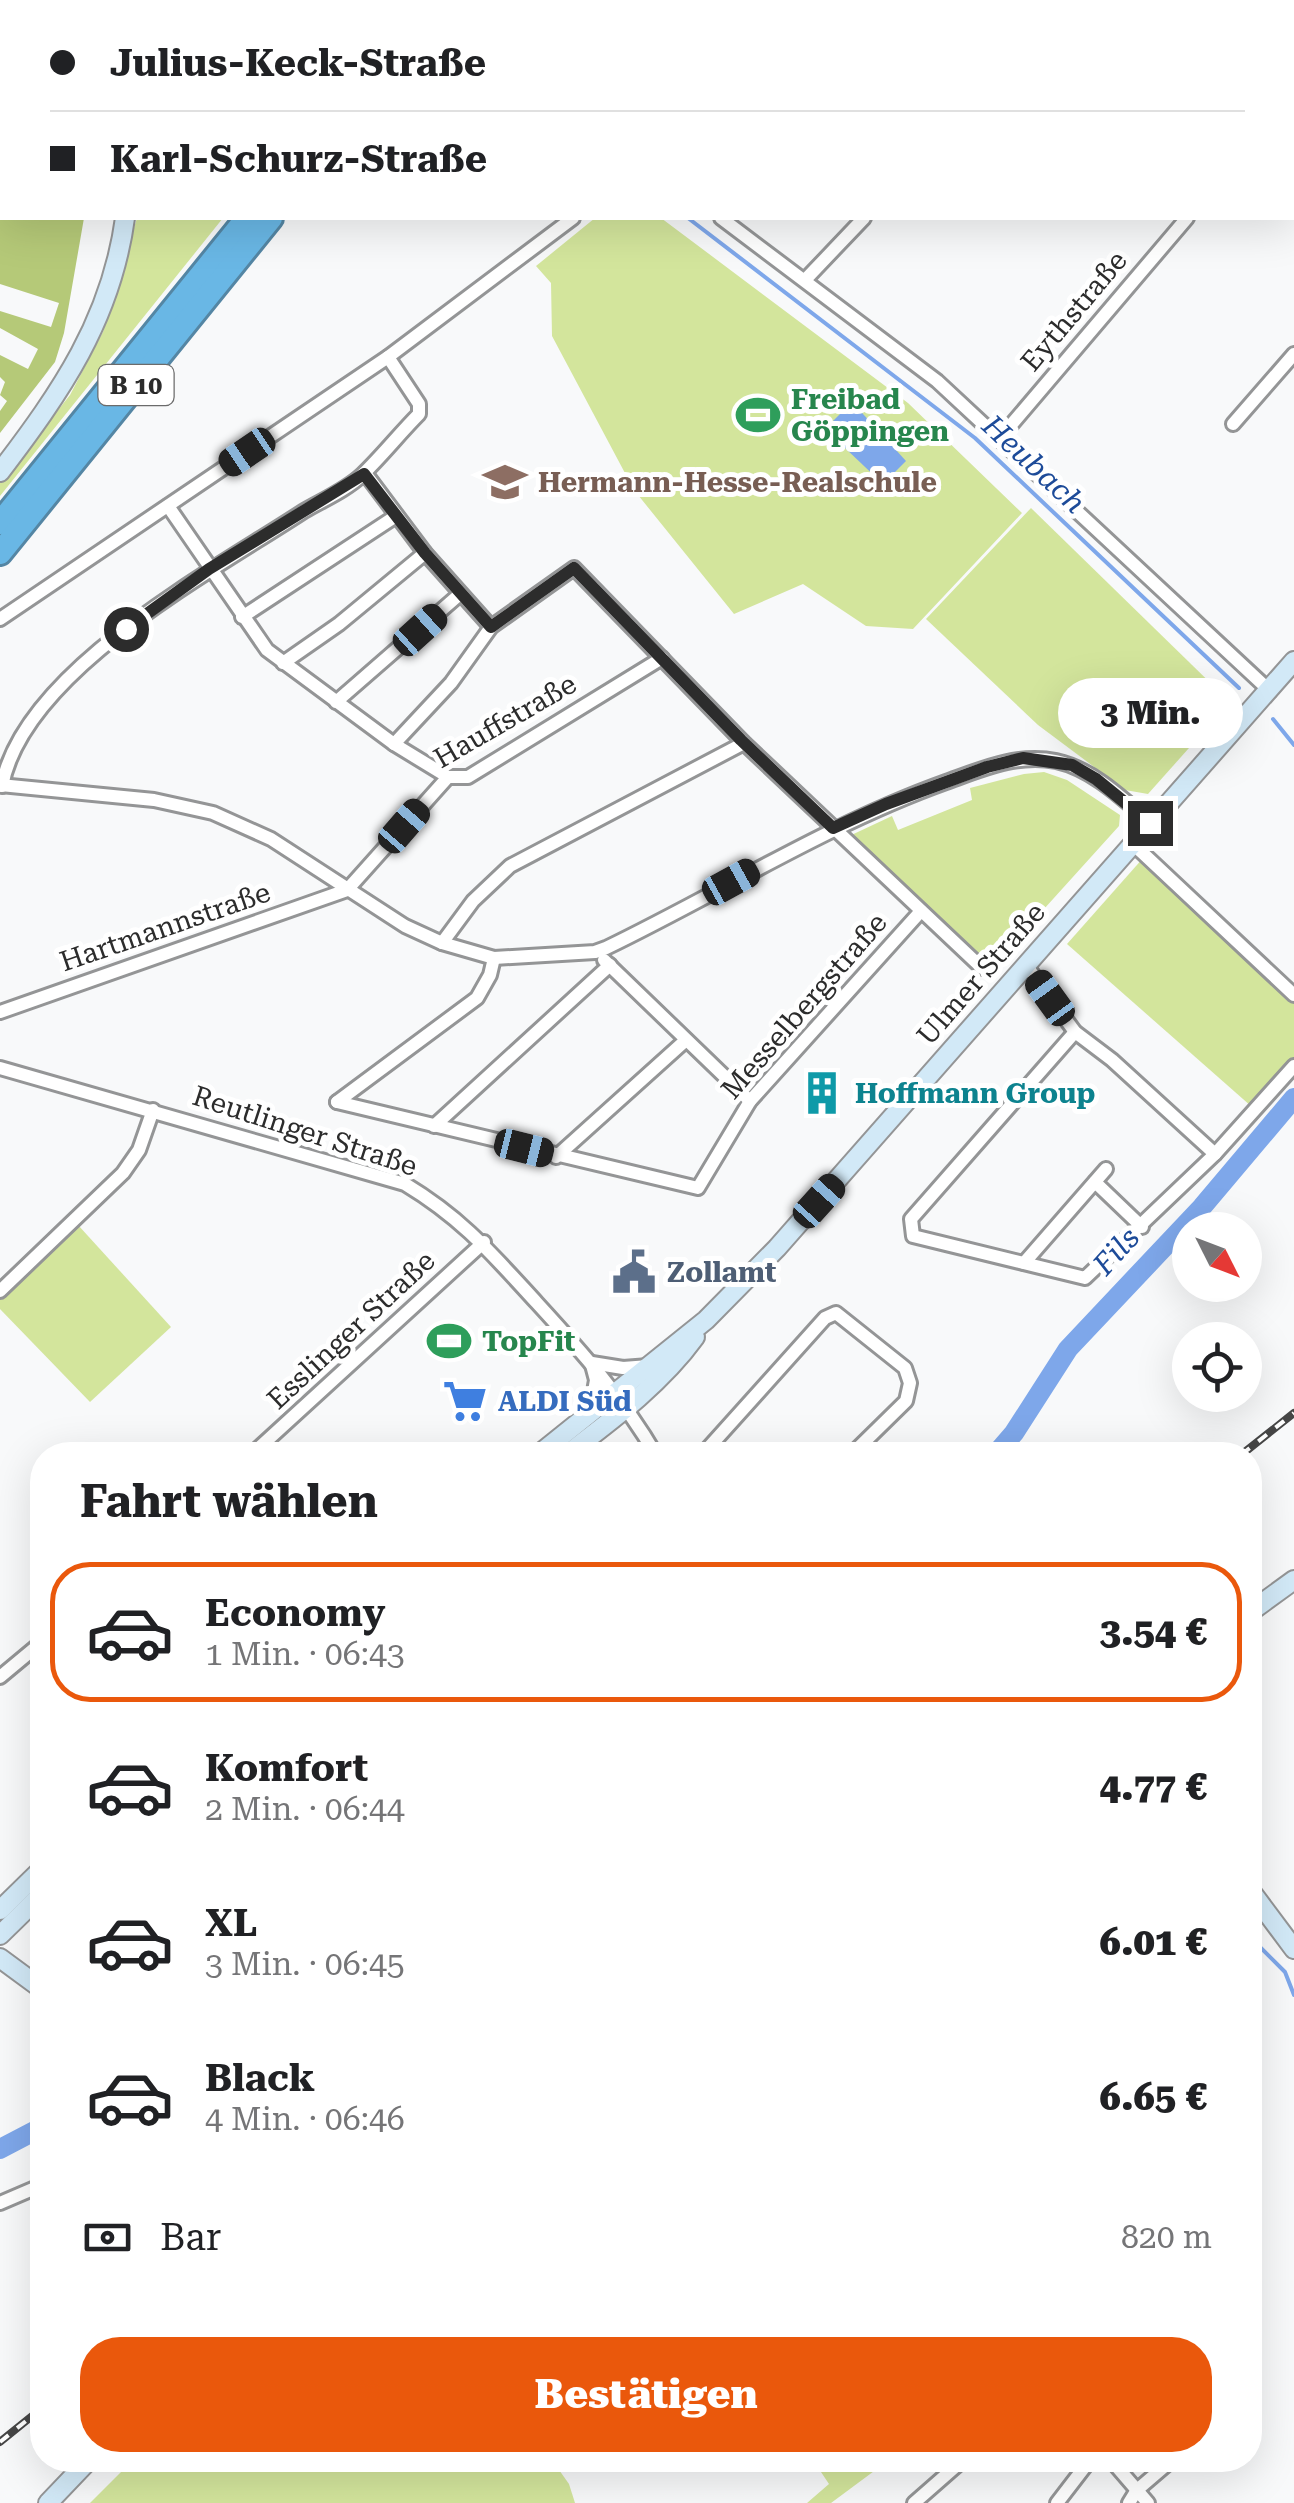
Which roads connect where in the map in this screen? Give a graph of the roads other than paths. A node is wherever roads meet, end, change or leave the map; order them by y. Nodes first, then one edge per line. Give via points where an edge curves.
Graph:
1 (126, 220) edge
2 (245, 220) edge
3 (269, 220) edge
4 (570, 220) edge
5 (725, 220) edge
6 (862, 220) edge
7 (1185, 220) edge
8 (805, 280) junction
9 (1294, 354) edge
10 (388, 356) junction
11 (1233, 424) dead end
12 (1000, 438) junction
13 (0, 472) edge
14 (364, 474) junction
15 (168, 506) junction
16 (396, 516) junction
17 (0, 523) edge
18 (0, 553) edge
19 (425, 553) junction
20 (209, 569) junction
21 (460, 594) junction
22 (242, 618) junction
23 (0, 619) edge
24 (491, 627) junction
25 (662, 658) junction
26 (1294, 661) edge
27 (284, 663) junction
28 (1270, 691) junction
29 (336, 702) junction
30 (744, 743) junction
31 (394, 744) junction
32 (448, 777) junction
33 (1, 786) edge
34 (1150, 823) junction
35 (833, 828) junction
36 (1132, 843) junction
37 (348, 890) junction
38 (921, 911) junction
39 (442, 943) junction
40 (595, 952) junction
41 (494, 958) junction
42 (610, 965) junction
43 (1026, 965) junction
44 (982, 968) dead end
45 (1294, 995) edge
46 (0, 1012) edge
47 (1075, 1032) junction
48 (686, 1040) junction
49 (1294, 1066) edge
50 (0, 1068) edge
51 (750, 1101) junction
52 (153, 1110) junction
53 (434, 1126) junction
54 (1215, 1154) junction
55 (556, 1157) junction
56 (1106, 1169) dead end
57 (1095, 1182) junction
58 (1142, 1228) junction
59 (484, 1242) junction
60 (1024, 1264) junction
61 (0, 1291) edge
62 (706, 1320) junction
63 (592, 1363) junction
64 (649, 1366) junction
65 (622, 1401) junction
66 (590, 1414) junction
67 (265, 1442) edge
68 (554, 1442) edge
69 (579, 1442) edge
70 (648, 1442) edge
71 (714, 1442) edge
72 (864, 1442) edge
73 (1294, 1580) edge
74 (1262, 1603) edge
75 (30, 1652) edge
76 (0, 1676) edge
77 (30, 1876) edge
78 (30, 1881) edge
79 (0, 1893) edge
80 (30, 1906) edge
81 (1262, 1906) edge
82 (0, 1910) edge
83 (0, 1935) edge
84 (1294, 1949) edge
85 (0, 1958) edge
86 (0, 1974) edge
87 (30, 1980) edge
88 (30, 1992) edge
89 (30, 2190) edge
90 (0, 2204) edge
91 (78, 2472) edge
92 (951, 2472) edge
93 (1081, 2472) edge
94 (1121, 2472) edge
95 (1158, 2472) edge
96 (1137, 2490) junction
97 (920, 2501) edge
98 (48, 2503) edge
99 (1057, 2503) edge
100 (1128, 2503) edge
101 (1148, 2503) edge

1 - 13 main road via 116,267 85,347
2 - 17 highway, B 10
3 - 18 highway, B 10
4 - 10 street
5 - 8 street
6 - 8 street
7 - 12 street, Eythstraße
8 - 12 street
9 - 11 street
10 - 14 street via 419,414
10 - 15 street
12 - 28 street
14 - 16 street
14 - 20 street
15 - 20 street
15 - 23 street
16 - 19 street
16 - 22 street
19 - 21 street
19 - 27 street
20 - 22 street
20 - 33 street via 64,682 6,761
21 - 24 street
21 - 29 street
22 - 27 street
24 - 25 street via 574,568
24 - 31 street
25 - 30 street
25 - 32 street, Hauffstraße via 468,777
26 - 28 main road, Ulmer Straße
27 - 29 street
28 - 34 main road, Ulmer Straße
29 - 31 street
30 - 35 street
30 - 39 street via 510,866
31 - 32 street
32 - 37 street, Hauffstraße
33 - 37 street via 154,800 213,813 271,839
34 - 35 street via 1072,765 1023,758
34 - 36 main road, Ulmer Straße
35 - 38 street
35 - 40 street
36 - 43 main road, Ulmer Straße
36 - 45 street
37 - 39 street
37 - 46 street, Hartmannstraße
38 - 44 street
38 - 51 street, Messelbergstraße
39 - 41 street
40 - 41 street
40 - 42 street
41 - 53 street via 478,998 337,1102
42 - 48 street
42 - 53 street
43 - 47 street
43 - 62 main road, Ulmer Straße
47 - 54 street
47 - 60 street via 911,1220 913,1236
48 - 51 street
48 - 55 street
49 - 54 street
50 - 52 street, Reutlinger Straße
51 - 55 street, Messelbergstraße via 698,1188
52 - 59 street, Reutlinger Straße via 404,1184
52 - 61 street via 124,1173
53 - 55 street
54 - 58 street
56 - 57 street
57 - 58 street
57 - 60 street
58 - 60 street via 1084,1278
59 - 63 street, Reutlinger Straße
59 - 67 street, Esslinger Straße
62 - 64 main road, Ulmer Straße
62 - 65 main road, Ulmer Straße via 677,1362
63 - 64 street
63 - 65 street, Reutlinger Straße
63 - 66 street
64 - 65 main road, Ulmer Straße
65 - 66 main road, Ulmer Straße
65 - 69 main road, Ulmer Straße
65 - 70 street, Reutlinger Straße
66 - 68 main road, Ulmer Straße
71 - 72 street via 836,1312 905,1368 910,1383 906,1401
73 - 74 main road
75 - 76 street
77 - 79 main road
78 - 82 main road
80 - 83 main road
81 - 84 main road
85 - 87 main road
86 - 88 main road
89 - 90 street
91 - 98 main road
92 - 97 street
93 - 99 street
94 - 96 street
95 - 96 street
96 - 100 street
96 - 101 street

